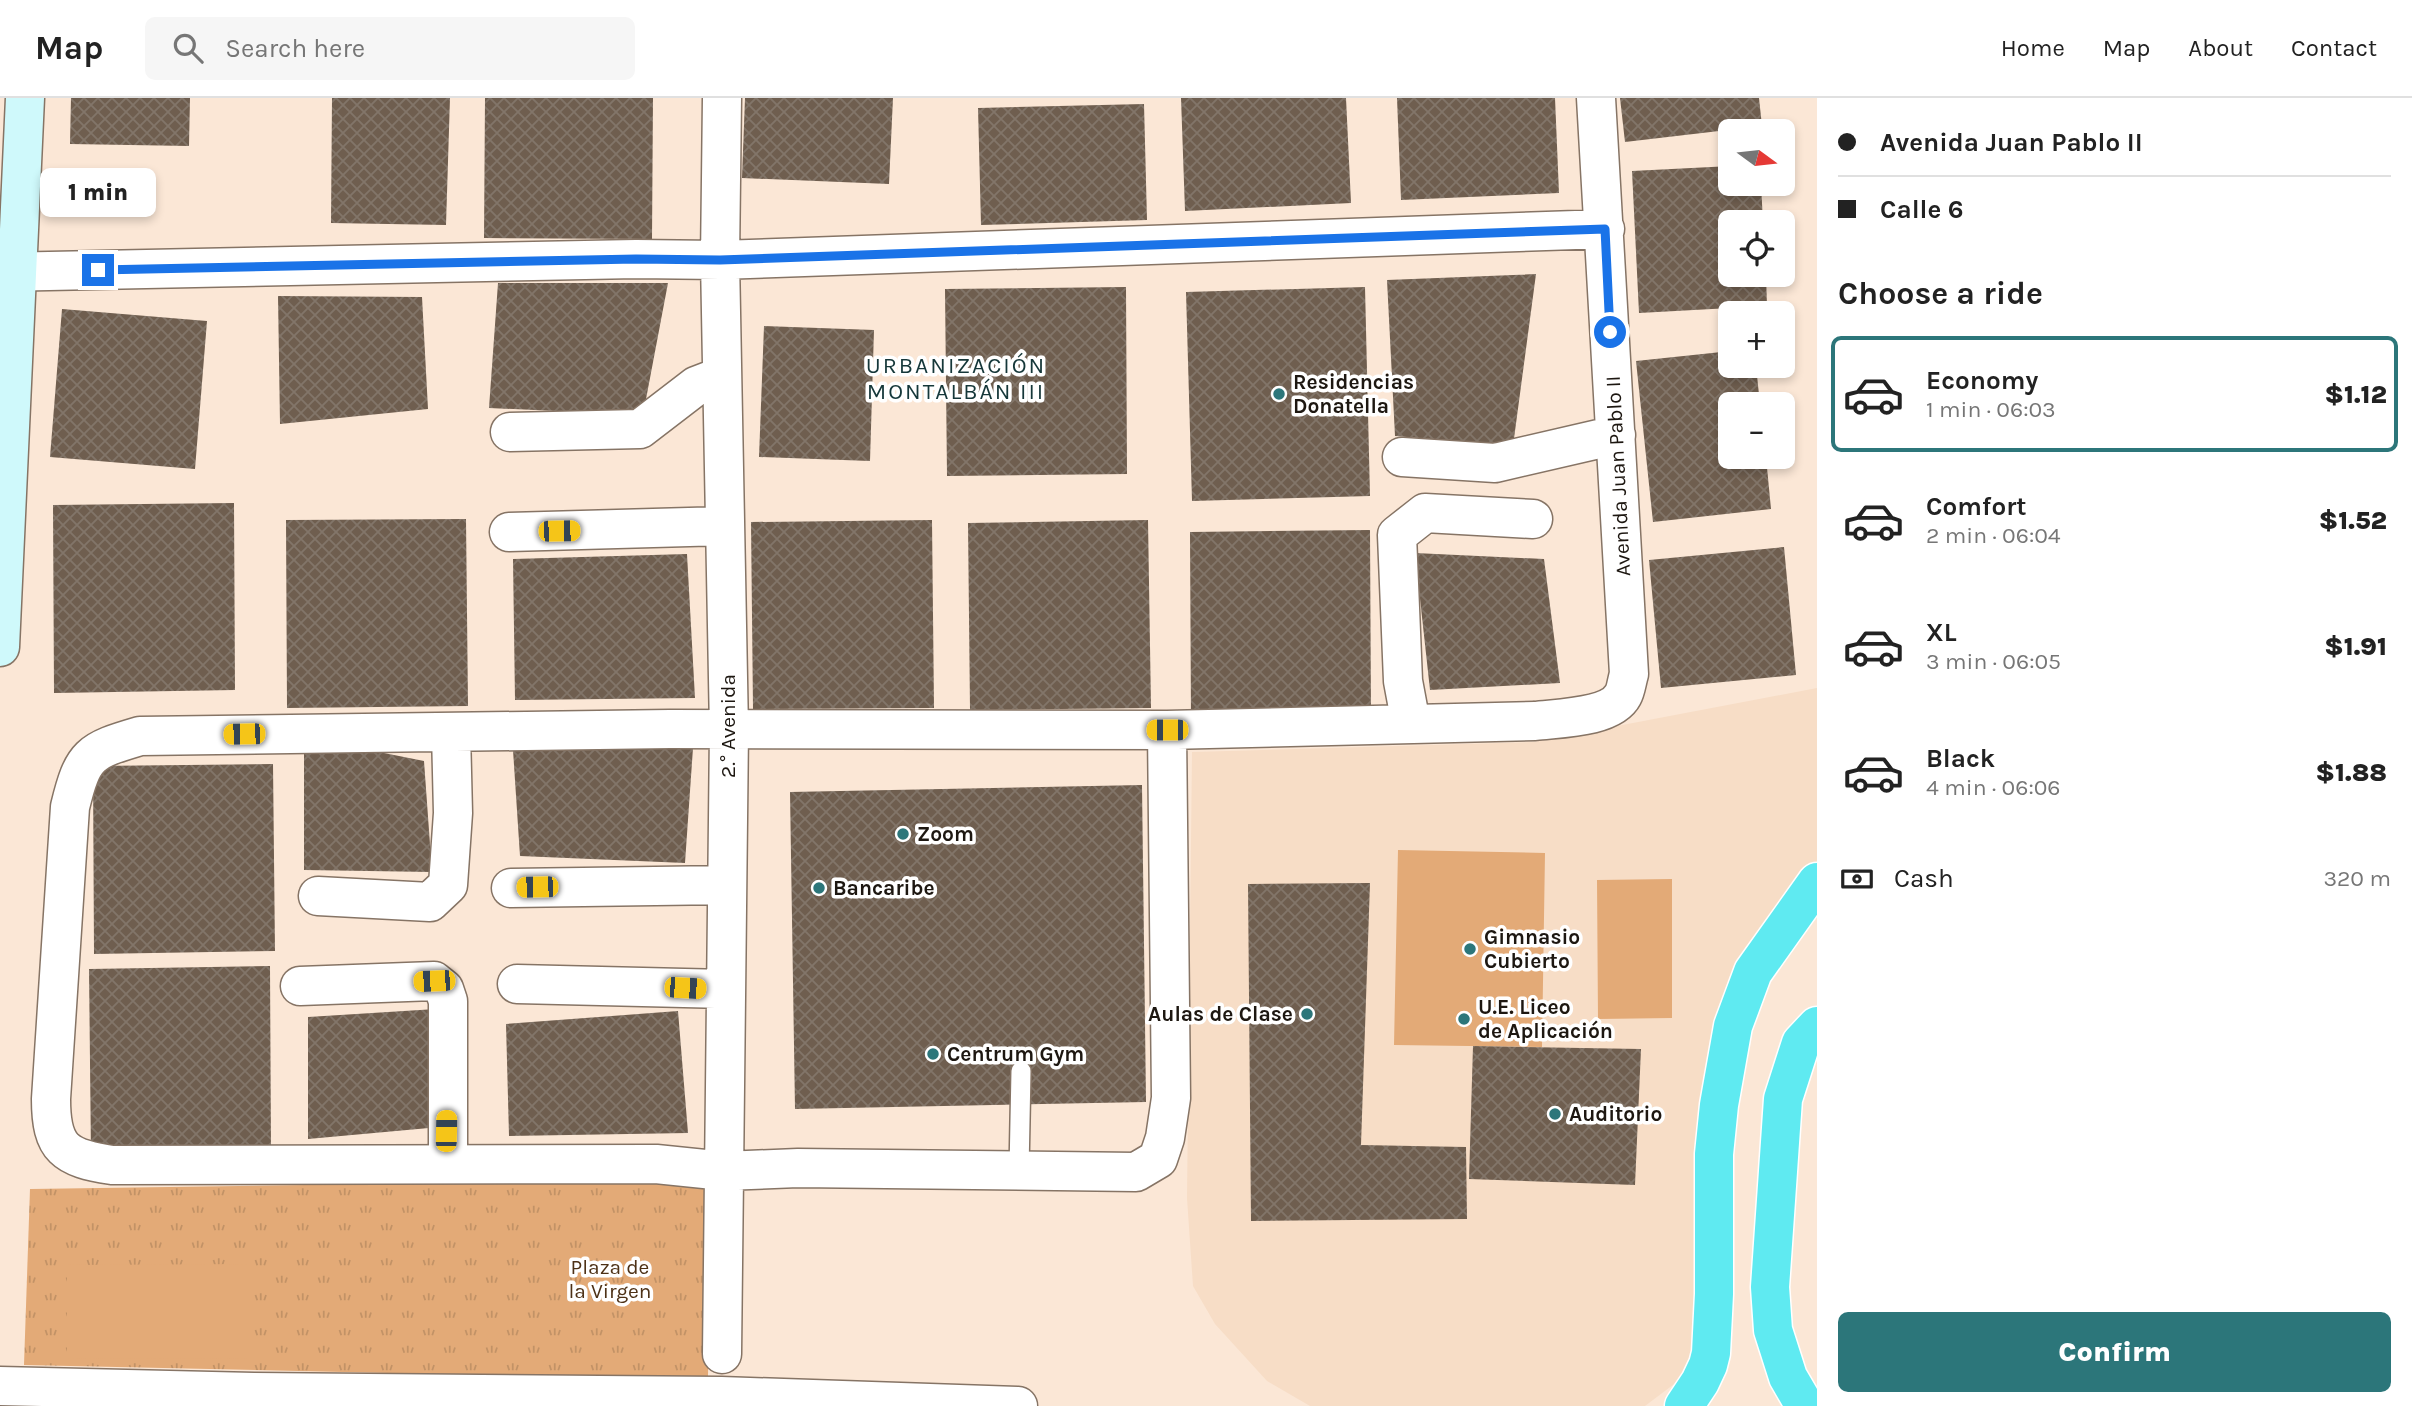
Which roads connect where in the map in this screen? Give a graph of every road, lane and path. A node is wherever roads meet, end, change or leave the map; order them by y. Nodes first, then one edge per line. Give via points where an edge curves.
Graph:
1 (25, 98) edge
2 (722, 98) edge
3 (1596, 98) edge
4 (1605, 229) junction
5 (720, 260) junction
6 (8, 272) edge
7 (722, 376) junction
8 (510, 432) dead end
9 (1616, 435) junction
10 (1402, 457) dead end
11 (1534, 519) dead end
12 (725, 526) junction
13 (509, 532) dead end
14 (0, 647) edge
15 (1411, 724) junction
16 (729, 730) junction
17 (1167, 730) junction
18 (451, 732) junction
19 (1817, 882) edge
20 (727, 885) junction
21 (511, 888) dead end
22 (318, 896) dead end
23 (517, 984) dead end
24 (300, 986) dead end
25 (726, 989) junction
26 (1817, 1026) edge
27 (1021, 1071) dead end
28 (448, 1164) junction
29 (1019, 1170) junction
30 (724, 1171) junction
31 (722, 1354) dead end
32 (0, 1386) edge
33 (1018, 1406) edge
34 (1684, 1406) edge
35 (1805, 1406) edge

1 - 6 main road
2 - 5 street, 2.° Avenida
3 - 4 street, Avenida Juan Pablo II
4 - 5 street
4 - 9 street, Avenida Juan Pablo II
5 - 6 street
5 - 7 street, 2.° Avenida
6 - 14 main road
7 - 8 street via 696,386 640,429
7 - 12 street, 2.° Avenida
9 - 10 street via 1495,463
9 - 15 street, Avenida Juan Pablo II via 1629,674 1623,696 1611,708 1578,716
11 - 15 street via 1424,513 1396,535 1404,681
12 - 13 street
12 - 16 street, 2.° Avenida
15 - 17 street
16 - 17 street
16 - 18 street
16 - 20 street, 2.° Avenida
17 - 29 street via 1171,1098 1158,1159 1136,1172
18 - 22 street via 453,813 448,885 430,902
18 - 28 street via 140,736 101,747 83,766 70,807 51,1099 57,1142 87,1161 112,1165
19 - 34 highway via 1753,972 1732,1026 1714,1154 1711,1353
20 - 21 street
20 - 25 street, 2.° Avenida
23 - 25 street
24 - 28 street via 434,981 444,989 448,1002
25 - 30 street, 2.° Avenida
26 - 35 highway via 1801,1043 1783,1099 1770,1287 1773,1330 1788,1377
27 - 29 lane
28 - 30 street via 656,1164
29 - 30 street
30 - 31 street, 2.° Avenida
32 - 33 street via 721,1395

